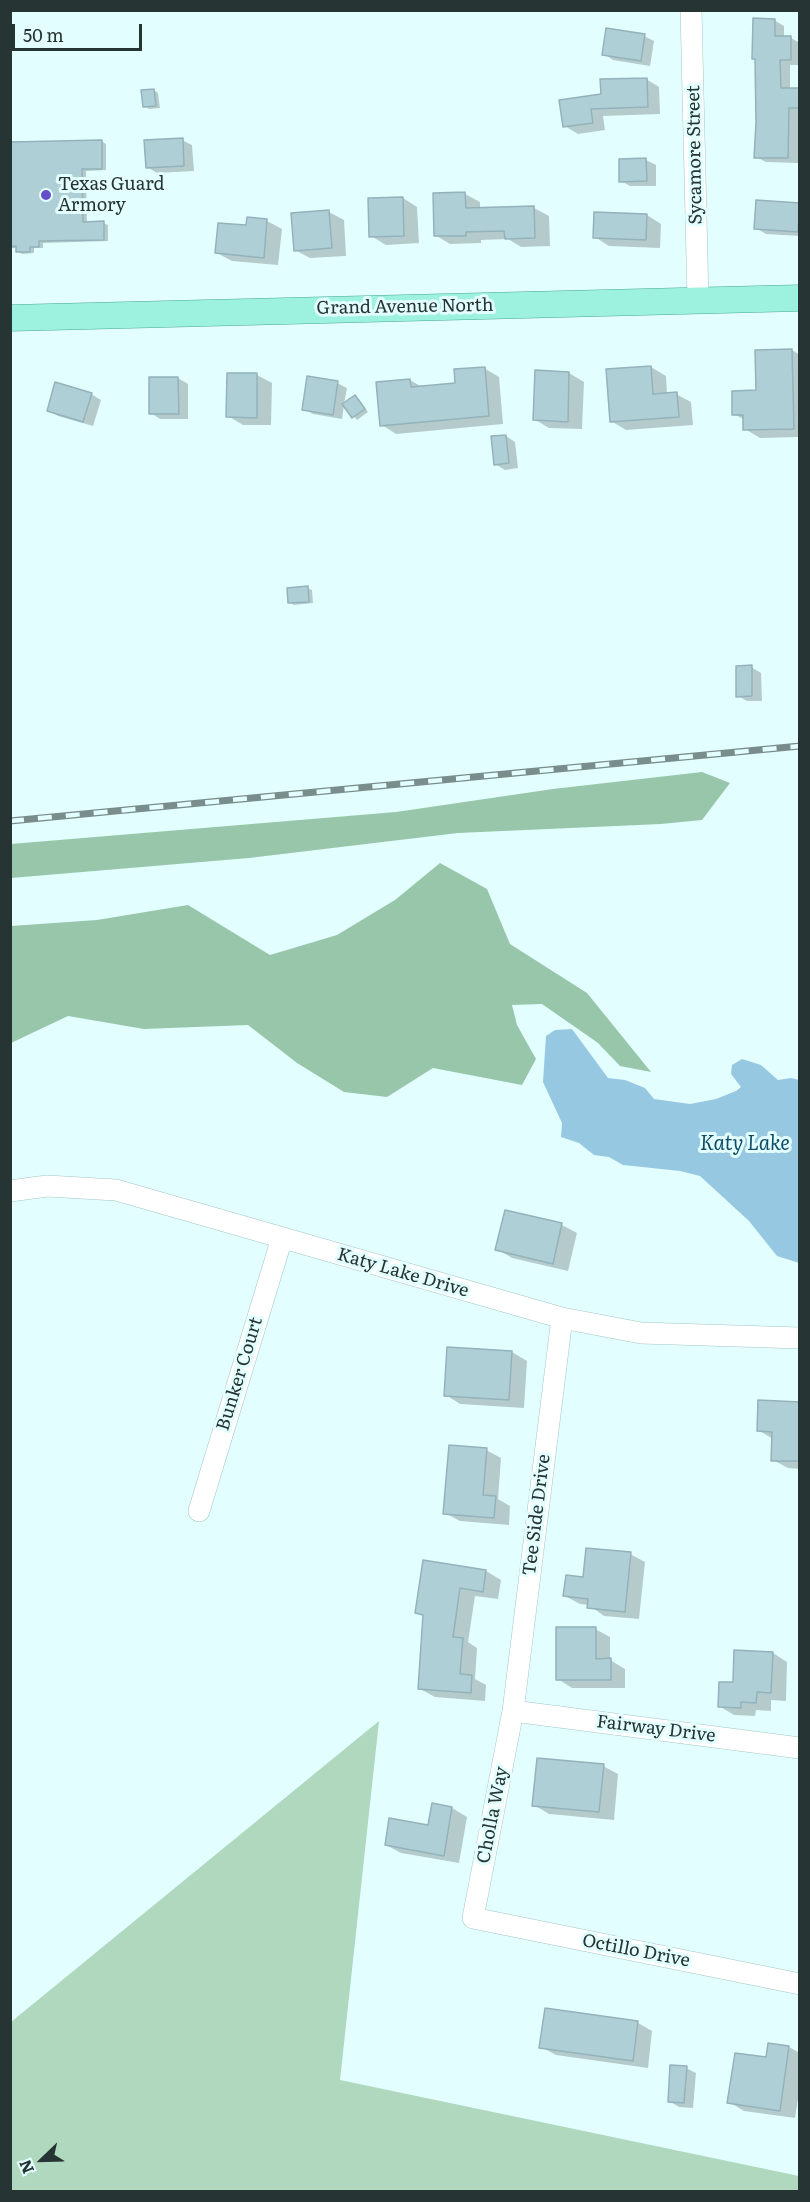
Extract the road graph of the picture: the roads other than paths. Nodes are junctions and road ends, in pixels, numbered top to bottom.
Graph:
1 (692, 10) edge
2 (800, 298) edge
3 (698, 300) junction
4 (10, 318) edge
5 (10, 1191) edge
6 (282, 1238) junction
7 (562, 1318) junction
8 (800, 1338) edge
9 (199, 1511) dead end
10 (513, 1711) junction
11 (800, 1748) edge
12 (473, 1918) joint
13 (800, 1984) edge

1 - 3 street, Sycamore Street
2 - 3 main road, Grand Avenue North
3 - 4 main road, Grand Avenue North
5 - 6 street, Katy Lake Drive
6 - 7 street, Katy Lake Drive
6 - 9 street, Bunker Court
7 - 8 street, Katy Lake Drive
7 - 10 street, Tee Side Drive
10 - 11 street, Fairway Drive
10 - 12 street, Cholla Way
12 - 13 street, Octillo Drive

